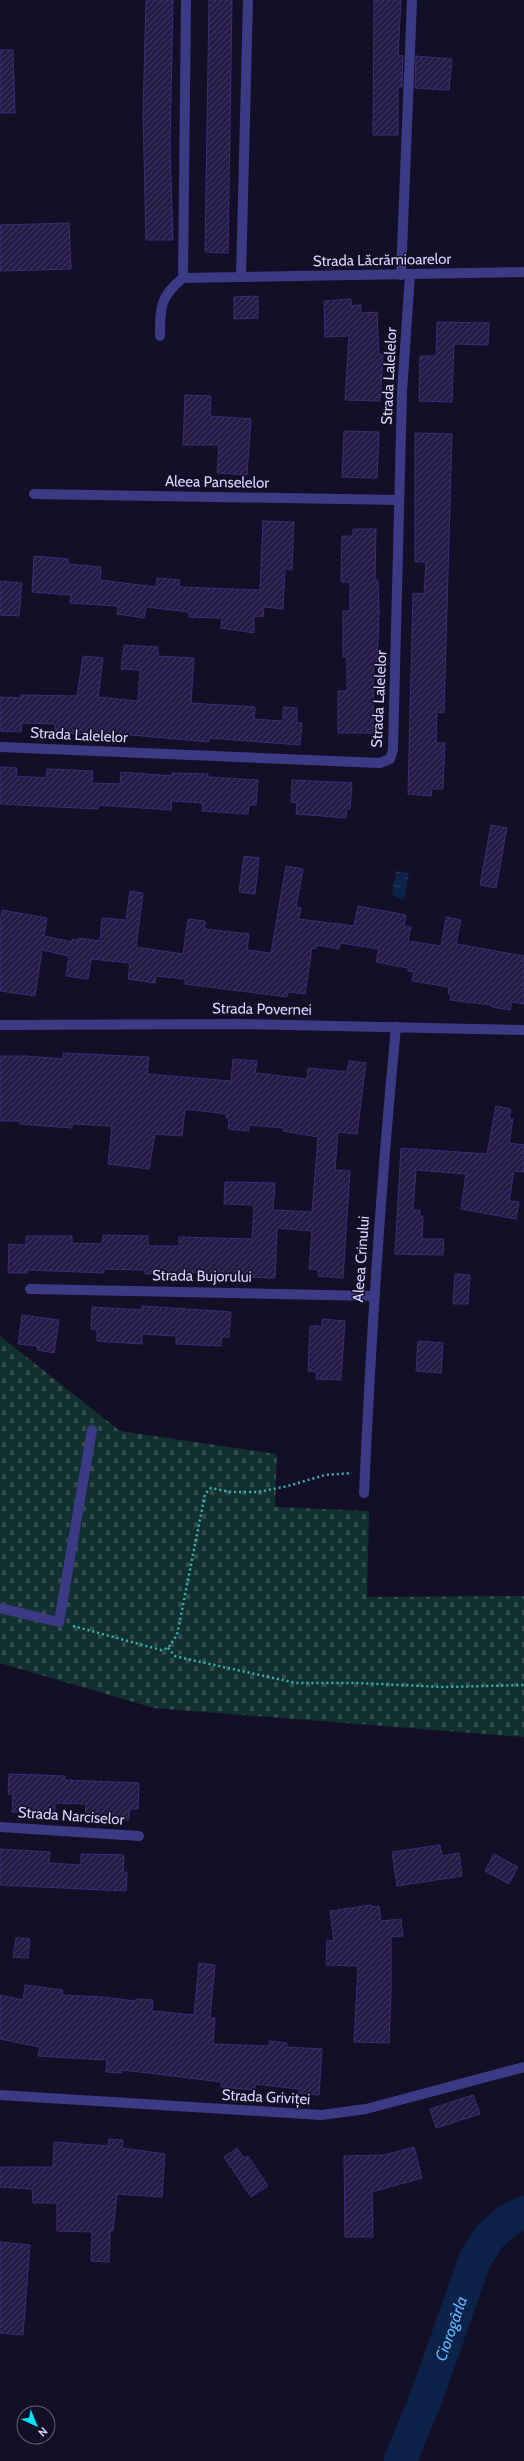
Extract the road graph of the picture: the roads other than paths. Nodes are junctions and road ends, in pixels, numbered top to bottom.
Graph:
1 (186, 0) edge
2 (248, 0) edge
3 (412, 0) edge
4 (524, 272) edge
5 (406, 275) junction
6 (241, 277) junction
7 (183, 278) junction
8 (160, 336) dead end
9 (34, 494) dead end
10 (399, 500) junction
11 (0, 747) edge
12 (0, 1025) edge
13 (396, 1027) junction
14 (524, 1030) edge
15 (30, 1289) dead end
16 (373, 1296) junction
17 (92, 1430) dead end
18 (364, 1493) dead end
19 (0, 1608) edge
20 (0, 1826) edge
21 (139, 1836) dead end
22 (524, 2067) edge
23 (0, 2095) edge

1 - 7 street
2 - 6 street
3 - 5 street, Strada Lalelelor
4 - 5 street, Strada Lăcrămioarelor
5 - 6 street, Strada Lăcrămioarelor
5 - 10 street, Strada Lalelelor
6 - 7 street, Strada Lăcrămioarelor
7 - 8 street
9 - 10 street, Aleea Panselelor
10 - 11 street, Strada Lalelelor
12 - 13 street, Strada Povernei
13 - 14 street, Strada Povernei
13 - 16 street, Aleea Crinului
15 - 16 street, Strada Bujorului
16 - 18 street, Aleea Crinului
17 - 19 street
20 - 21 street, Strada Narciselor
22 - 23 street, Strada Griviței

